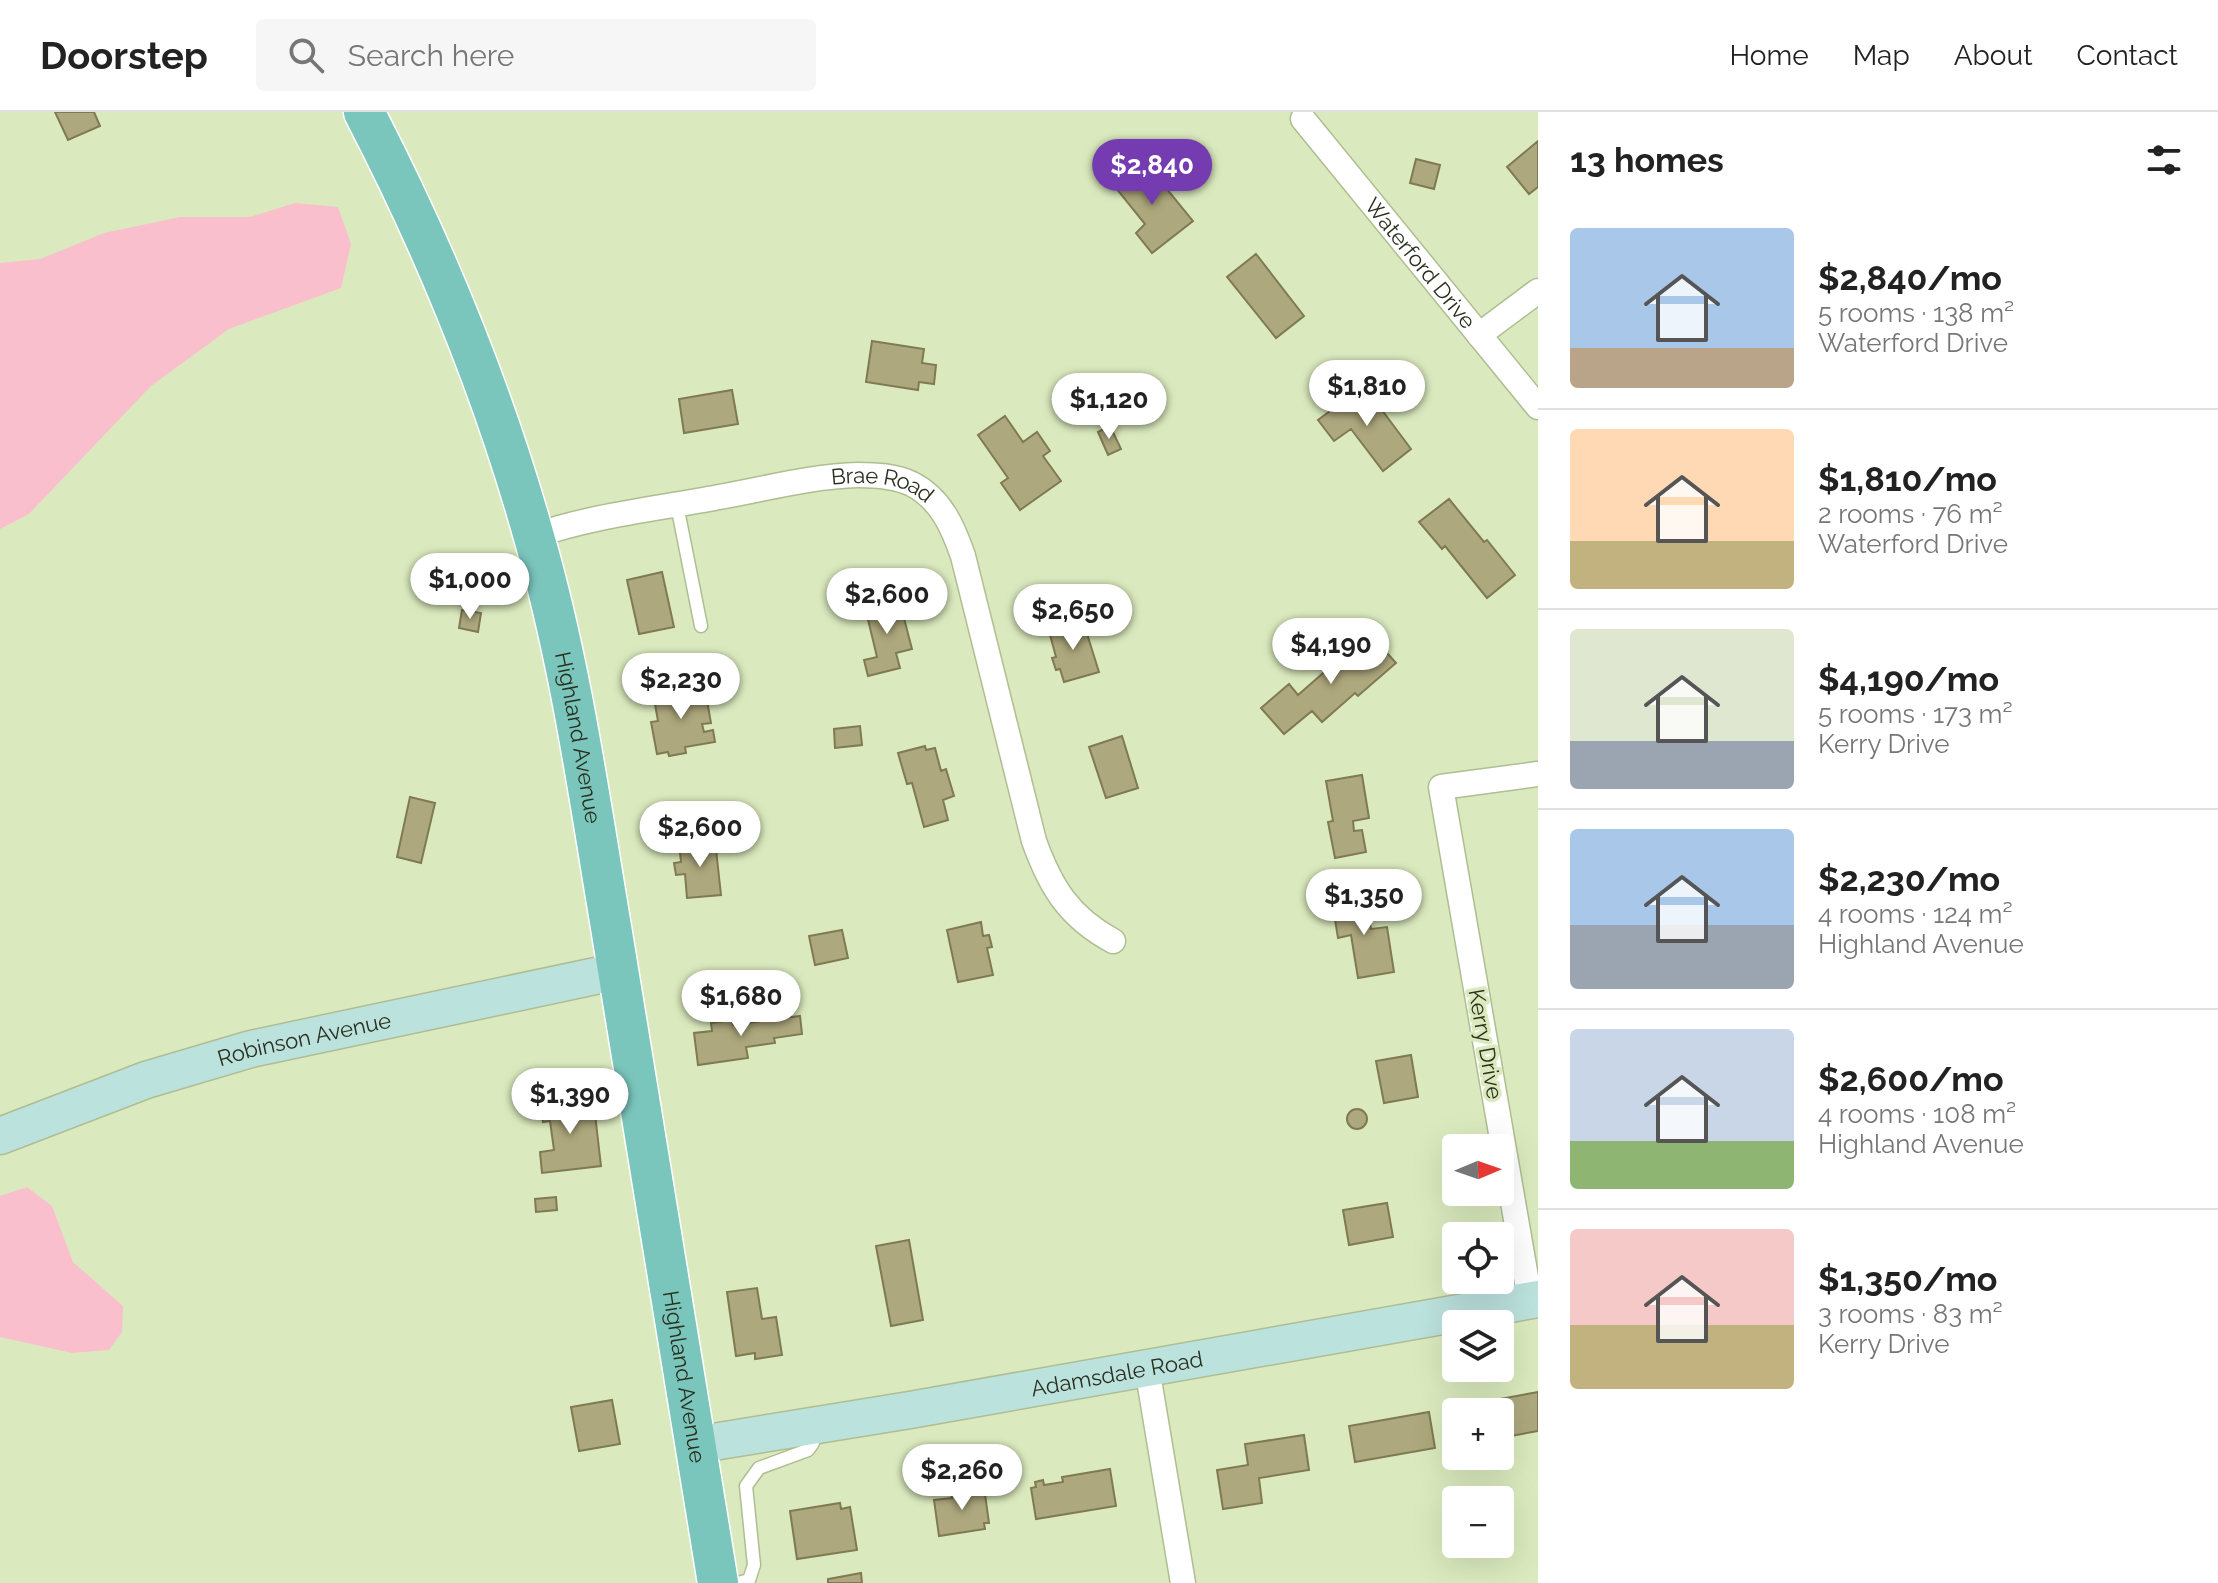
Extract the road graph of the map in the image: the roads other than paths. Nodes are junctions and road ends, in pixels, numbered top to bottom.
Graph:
1 (364, 112) edge
2 (1303, 119) dead end
3 (1538, 291) edge
4 (1479, 335) junction
5 (1538, 407) edge
6 (677, 505) junction
7 (534, 536) junction
8 (701, 626) dead end
9 (1538, 774) edge
10 (1113, 941) dead end
11 (619, 971) junction
12 (0, 1136) edge
13 (1534, 1299) edge
14 (1147, 1368) junction
15 (811, 1426) junction
16 (695, 1445) junction
17 (718, 1583) edge
18 (738, 1583) edge
19 (1183, 1583) edge

1 - 7 main road, Highland Avenue
2 - 4 street, Waterford Drive
3 - 4 street
4 - 5 street, Waterford Drive
6 - 7 street, Brae Road
6 - 8 lane
6 - 10 street, Brae Road
7 - 11 main road, Highland Avenue
9 - 13 street, Kerry Drive
11 - 12 street, Robinson Avenue
11 - 16 main road, Highland Avenue
13 - 14 street, Adamsdale Road
14 - 15 street, Adamsdale Road
14 - 19 street
15 - 16 street, Adamsdale Road
15 - 18 lane
16 - 17 main road, Highland Avenue

